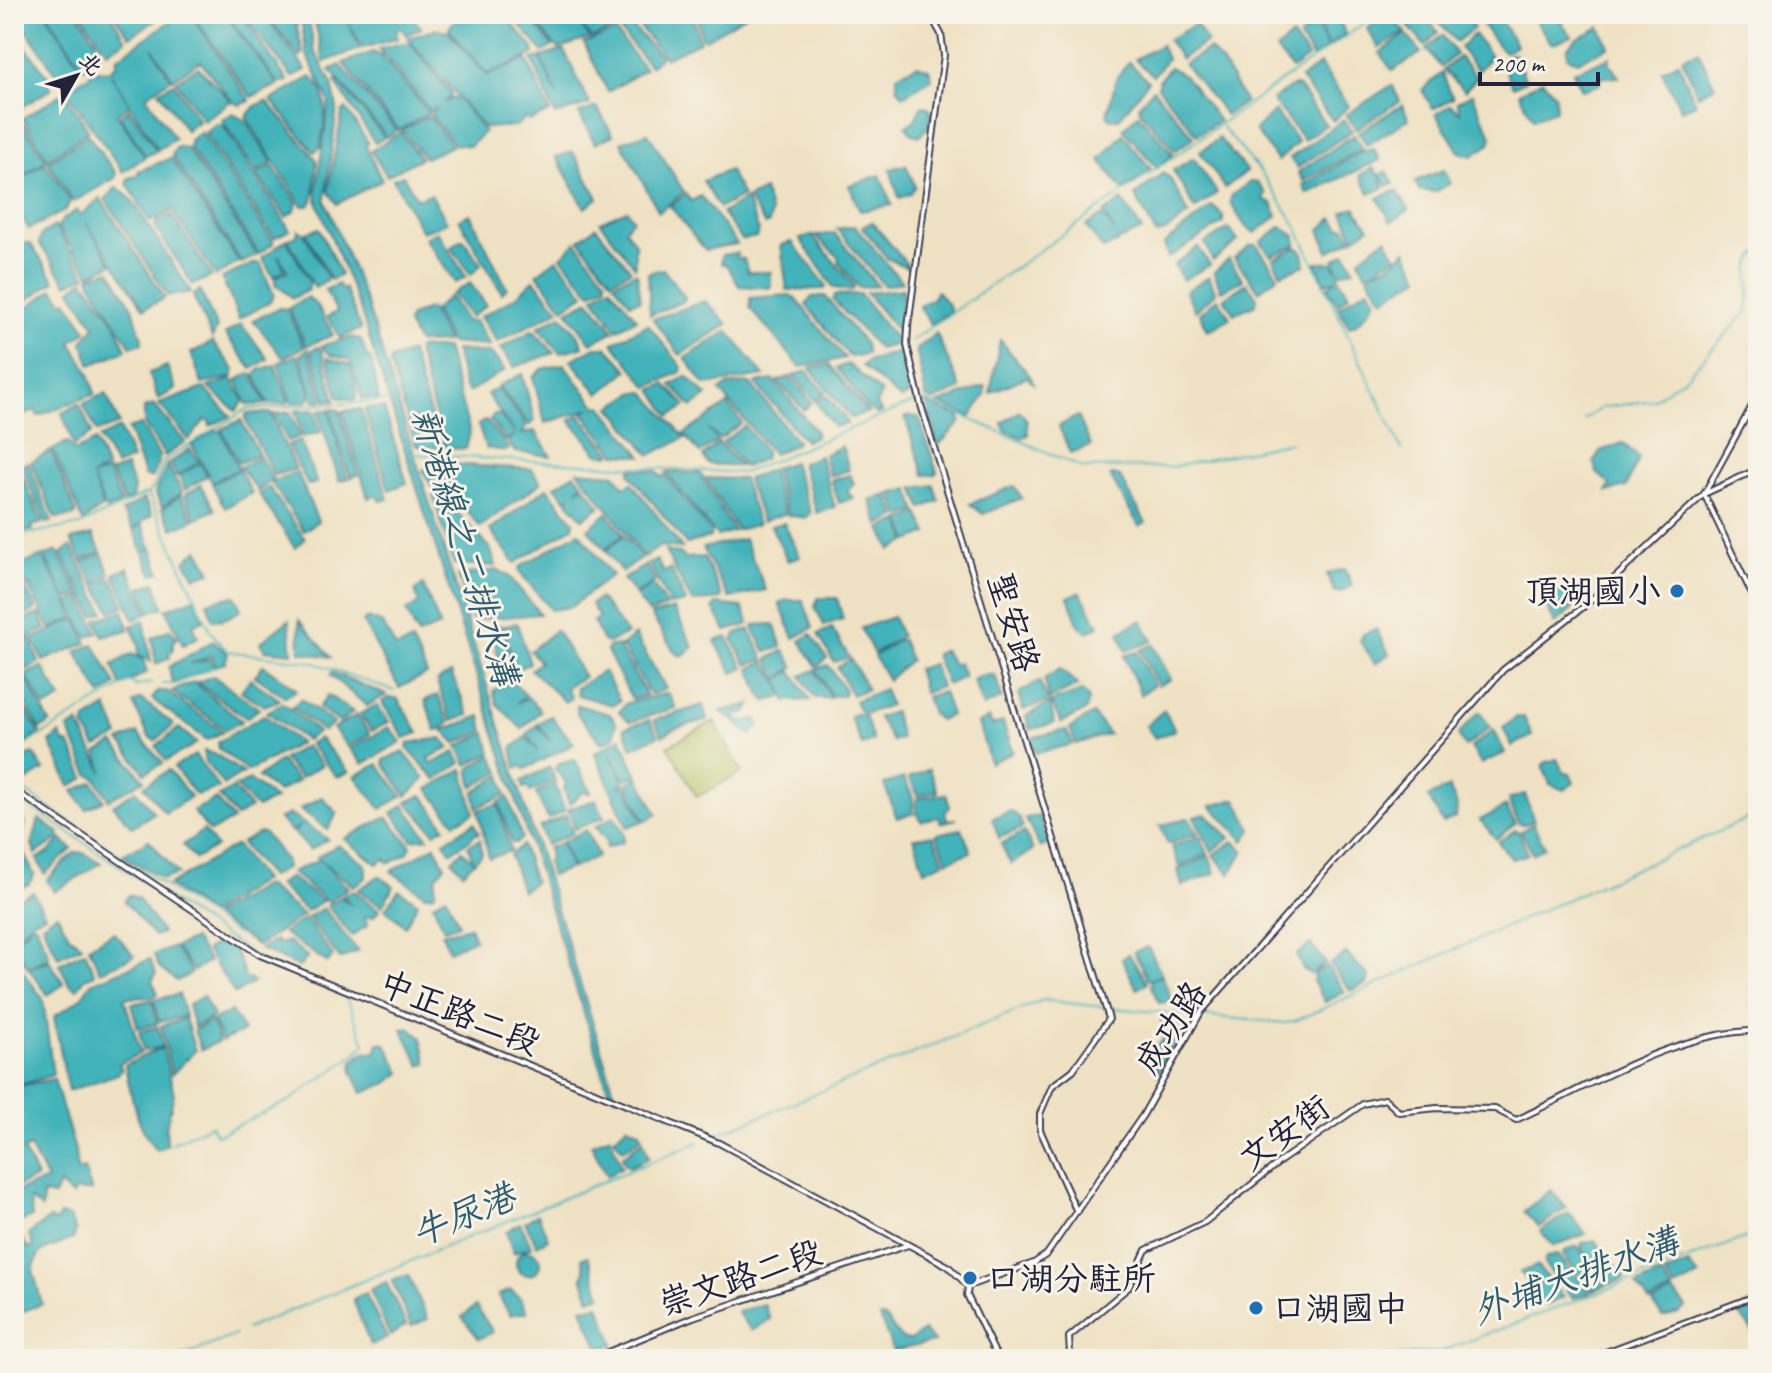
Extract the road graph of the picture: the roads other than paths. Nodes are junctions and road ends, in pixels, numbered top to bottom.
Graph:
1 (930, 14) edge
2 (1758, 395) edge
3 (1758, 469) edge
4 (1704, 494) junction
5 (1758, 607) edge
6 (14, 790) edge
7 (1758, 1031) edge
8 (1077, 1212) junction
9 (908, 1245) junction
10 (968, 1286) junction
11 (1758, 1295) edge
12 (591, 1359) edge
13 (998, 1359) edge
14 (1065, 1359) edge
15 (1587, 1359) edge

1 - 8 street, 聖安路
2 - 4 street
3 - 4 street
4 - 5 street
4 - 8 street, 成功路
6 - 9 street, 中正路二段
7 - 14 street, 文安街
8 - 10 street, 成功路
9 - 10 street, 中正路二段
9 - 12 street, 崇文路二段
10 - 13 street
11 - 15 street

